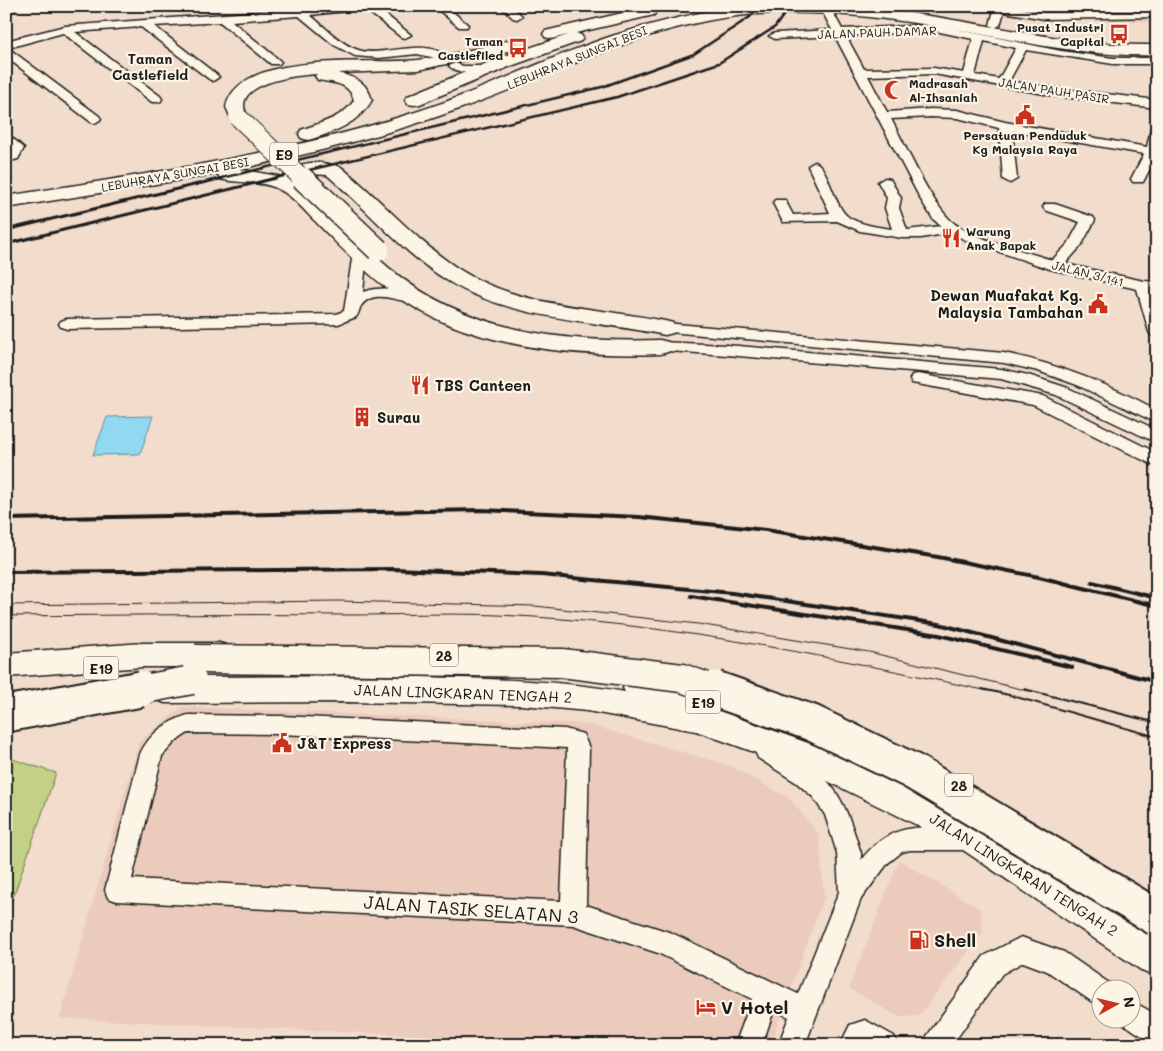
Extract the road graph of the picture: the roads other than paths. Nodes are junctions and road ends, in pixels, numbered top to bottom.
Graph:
1 (10, 6) edge
2 (363, 6) edge
3 (368, 6) edge
4 (439, 6) edge
5 (505, 6) edge
6 (680, 6) edge
7 (717, 6) edge
8 (885, 6) edge
9 (6, 7) edge
10 (1000, 7) edge
11 (826, 9) junction
12 (301, 13) junction
13 (1157, 14) edge
14 (517, 16) dead end
15 (222, 18) junction
16 (143, 23) junction
17 (463, 25) dead end
18 (996, 25) junction
19 (65, 29) junction
20 (839, 32) junction
21 (405, 35) dead end
22 (775, 36) dead end
23 (979, 38) junction
24 (1157, 39) edge
25 (6, 45) edge
26 (1022, 47) junction
27 (1157, 50) edge
28 (6, 51) edge
29 (440, 56) dead end
30 (522, 56) junction
31 (1157, 61) edge
32 (275, 62) dead end
33 (544, 69) junction
34 (862, 73) junction
35 (460, 74) junction
36 (969, 76) junction
37 (213, 77) dead end
38 (1002, 83) junction
39 (494, 90) junction
40 (156, 99) dead end
41 (1157, 104) edge
42 (246, 116) junction
43 (885, 116) junction
44 (416, 118) junction
45 (95, 120) dead end
46 (1005, 126) junction
47 (1157, 128) edge
48 (298, 138) junction
49 (6, 139) edge
50 (1152, 152) junction
51 (10, 157) edge
52 (346, 163) junction
53 (815, 166) dead end
54 (1010, 178) dead end
55 (150, 180) junction
56 (1138, 180) dead end
57 (885, 182) dead end
58 (291, 187) junction
59 (6, 189) edge
60 (6, 202) edge
61 (780, 203) dead end
62 (1050, 207) dead end
63 (839, 217) junction
64 (951, 228) junction
65 (901, 233) junction
66 (377, 250) junction
67 (1055, 266) junction
68 (1150, 286) edge
69 (418, 300) junction
70 (354, 304) junction
71 (67, 324) dead end
72 (1157, 332) edge
73 (663, 338) junction
74 (727, 350) junction
75 (1157, 416) edge
76 (1157, 437) edge
77 (1157, 461) edge
78 (6, 646) edge
79 (142, 656) junction
80 (6, 665) edge
81 (6, 677) edge
82 (6, 700) edge
83 (6, 714) edge
84 (732, 729) junction
85 (975, 840) junction
86 (851, 892) junction
87 (573, 913) junction
88 (1157, 917) edge
89 (1157, 936) edge
90 (1157, 959) edge
91 (1090, 985) edge
92 (767, 993) junction
93 (804, 1011) junction
94 (1140, 1020) edge
95 (1157, 1031) edge
96 (856, 1039) edge
97 (748, 1045) edge
98 (791, 1045) edge
99 (885, 1045) edge
100 (936, 1045) edge

1 - 9 highway
2 - 12 street
3 - 21 street
4 - 17 street
5 - 14 street
6 - 42 highway
7 - 30 highway, LEBUHRAYA SUNGAI BESI / E9
8 - 18 highway
10 - 13 street
10 - 18 street
11 - 20 street, JALAN 3/141
11 - 27 highway, LEBUHRAYA SUNGAI BESI / E9
11 - 33 highway, LEBUHRAYA SUNGAI BESI / E9
12 - 15 street
12 - 29 street
15 - 16 street
15 - 32 street
16 - 19 street
16 - 37 street
18 - 24 highway
19 - 25 street
19 - 40 street
20 - 22 street, JALAN PAUH DAMAR
20 - 23 street, JALAN PAUH DAMAR
20 - 34 street, JALAN 3/141
23 - 26 street, JALAN PAUH DAMAR
23 - 36 street
26 - 31 street, JALAN PAUH DAMAR
26 - 38 street
28 - 45 street
30 - 33 highway
30 - 35 highway, LEBUHRAYA SUNGAI BESI / E9
33 - 39 highway, LEBUHRAYA SUNGAI BESI / E9
34 - 36 street, JALAN PAUH PASIR
34 - 43 street, JALAN 3/141
35 - 39 highway
35 - 48 highway, LEBUHRAYA SUNGAI BESI / E9
36 - 38 street, JALAN PAUH PASIR
38 - 41 street, JALAN PAUH PASIR
39 - 44 highway, LEBUHRAYA SUNGAI BESI / E9
42 - 48 highway
42 - 66 highway, bridge
43 - 46 street
43 - 64 street, JALAN 3/141
44 - 52 highway
44 - 55 highway, LEBUHRAYA SUNGAI BESI / E9
46 - 50 street
46 - 54 street
47 - 50 street
48 - 59 highway, LEBUHRAYA SUNGAI BESI / E9
49 - 51 street
50 - 56 street
52 - 58 highway
52 - 73 highway
53 - 63 street
55 - 58 highway
55 - 60 highway, LEBUHRAYA SUNGAI BESI / E9
57 - 65 street
58 - 66 highway
61 - 63 street
62 - 67 street
63 - 65 street
64 - 65 street
64 - 67 street, JALAN 3/141
66 - 69 highway
66 - 70 street
66 - 73 highway
67 - 68 street, JALAN 3/141
68 - 72 street
69 - 70 street
69 - 73 highway
70 - 71 street
73 - 74 street
73 - 75 street
74 - 76 street
74 - 77 street
78 - 79 highway
79 - 80 highway, 28
79 - 88 highway, 28
81 - 88 highway, E19, bridge
82 - 84 highway, JALAN LINGKARAN TENGAH 2
83 - 89 highway, E19, bridge
84 - 85 highway, JALAN LINGKARAN TENGAH 2
84 - 86 street
85 - 86 street
85 - 90 highway, JALAN LINGKARAN TENGAH 2
86 - 93 street
87 - 87 street, JALAN TASIK SELATAN 3
87 - 92 street, JALAN TASIK SELATAN 3
91 - 100 street
92 - 93 street, JALAN TASIK SELATAN 3
92 - 97 street
93 - 98 street
94 - 95 street
96 - 99 street

